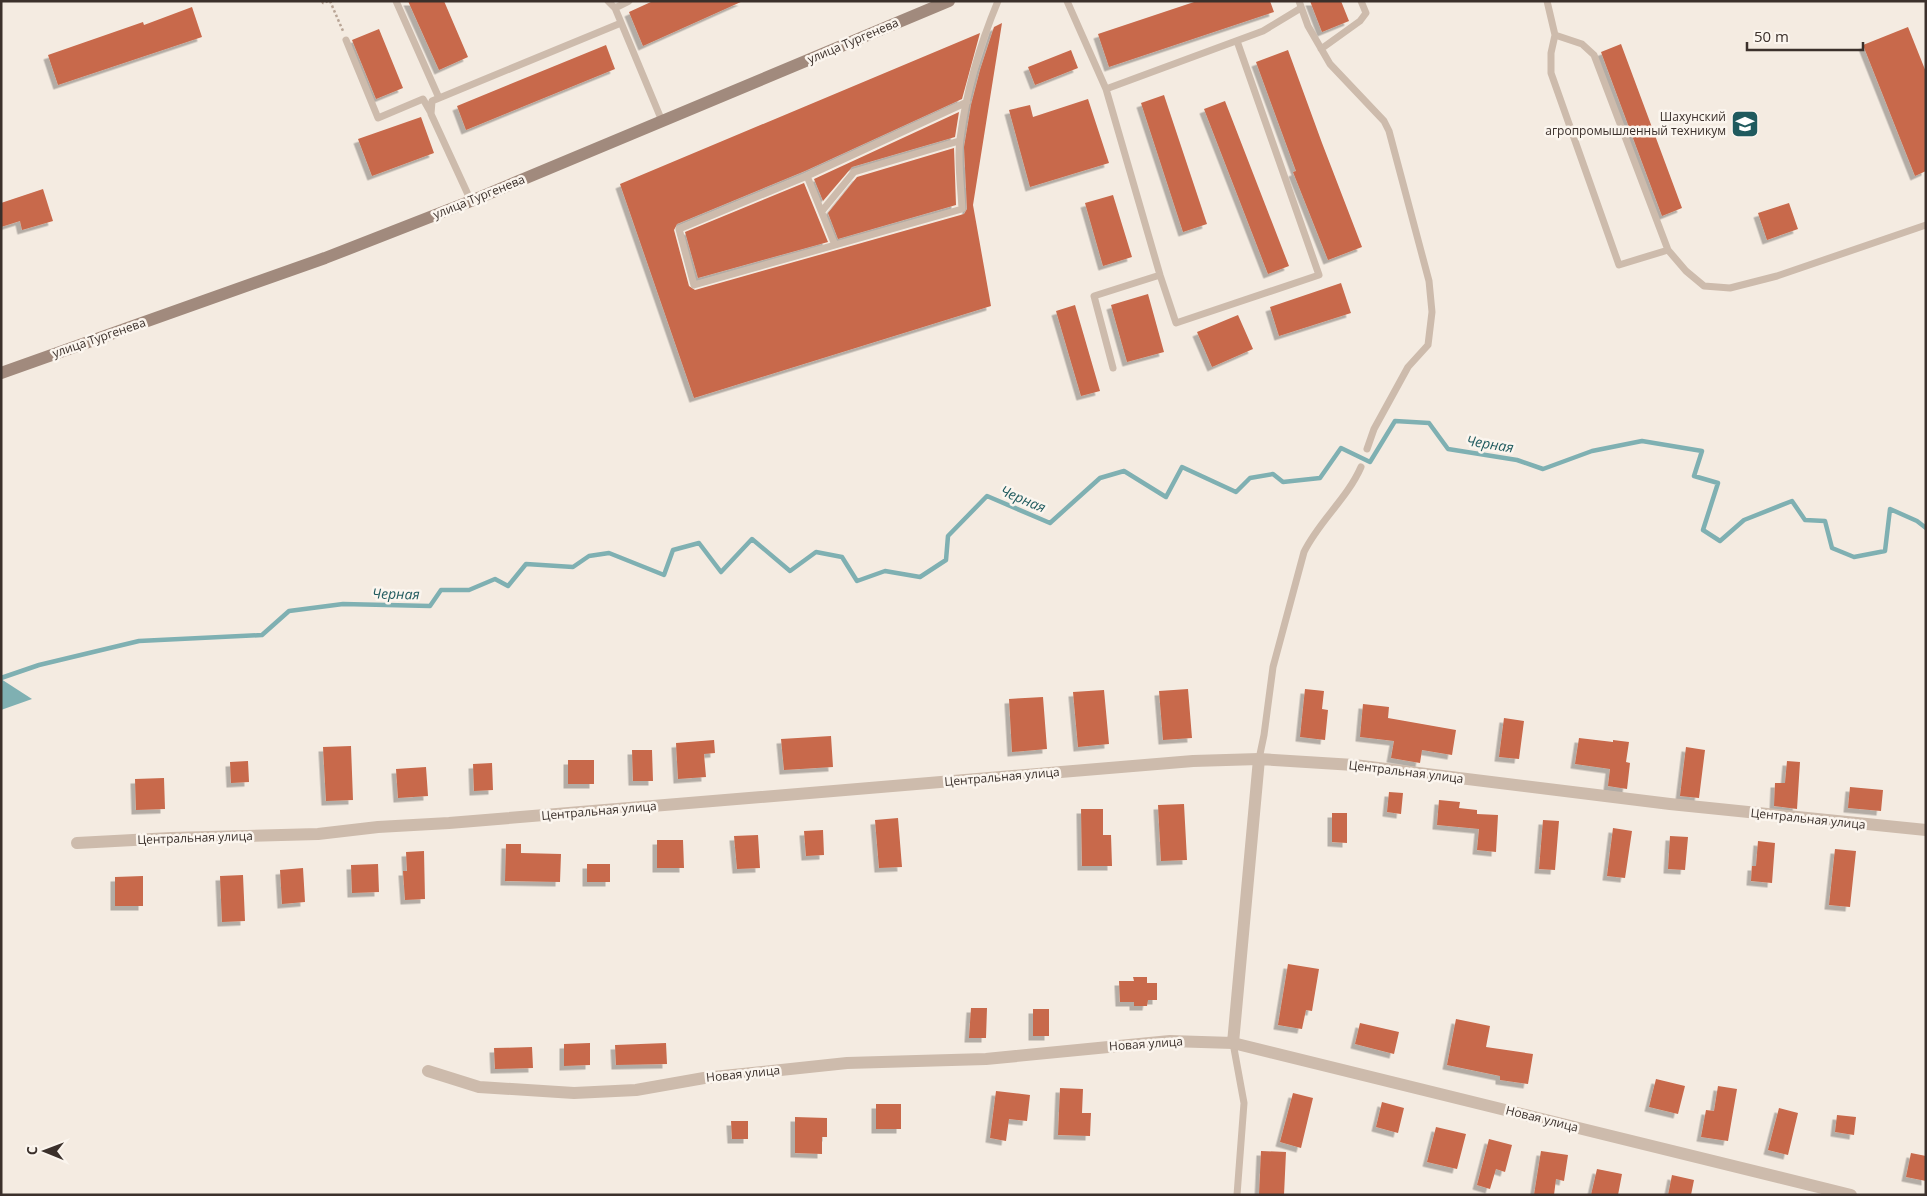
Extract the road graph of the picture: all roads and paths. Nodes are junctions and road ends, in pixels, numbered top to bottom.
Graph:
1 (322, 1) edge
2 (329, 1) edge
3 (396, 1) edge
4 (608, 1) edge
5 (630, 1) edge
6 (949, 1) edge
7 (998, 1) edge
8 (1067, 1) edge
9 (1361, 1) edge
10 (1547, 1) edge
11 (1300, 5) edge
12 (615, 8) junction
13 (621, 22) junction
14 (1555, 35) junction
15 (346, 40) joint
16 (1237, 41) junction
17 (1321, 49) junction
18 (1106, 89) junction
19 (439, 98) junction
20 (967, 102) junction
21 (431, 114) junction
22 (662, 121) junction
23 (959, 141) junction
24 (807, 176) junction
25 (471, 200) junction
26 (822, 210) junction
27 (1926, 224) edge
28 (835, 245) junction
29 (1668, 250) junction
30 (1160, 275) junction
31 (1113, 368) dead end
32 (1, 373) edge
33 (1367, 449) dead end
34 (1361, 467) dead end
35 (1259, 759) junction
36 (1926, 830) edge
37 (77, 843) dead end
38 (1233, 1043) junction
39 (428, 1070) dead end
40 (1237, 1195) edge
41 (1851, 1195) edge

1 - 2 path
2 - 15 path
3 - 19 lane
4 - 12 lane
5 - 12 lane
6 - 22 street, улица Тургенева
7 - 20 lane
8 - 18 lane
9 - 17 lane
10 - 14 lane
11 - 16 lane
11 - 17 lane
12 - 13 lane
13 - 19 lane
13 - 22 lane
14 - 29 lane
14 - 29 lane
15 - 21 lane
16 - 18 lane
16 - 30 lane
17 - 33 lane
18 - 30 lane
19 - 21 lane
20 - 23 lane
20 - 24 lane
21 - 25 lane
22 - 25 street, улица Тургенева
23 - 26 lane
23 - 28 lane
24 - 26 lane
24 - 28 lane
25 - 32 street, улица Тургенева
26 - 28 lane
27 - 29 lane
30 - 31 lane
34 - 35 lane
35 - 36 street, Центральная улица
35 - 37 street, Центральная улица
35 - 38 street
38 - 39 street, Новая улица
38 - 40 lane
38 - 41 street, Новая улица

